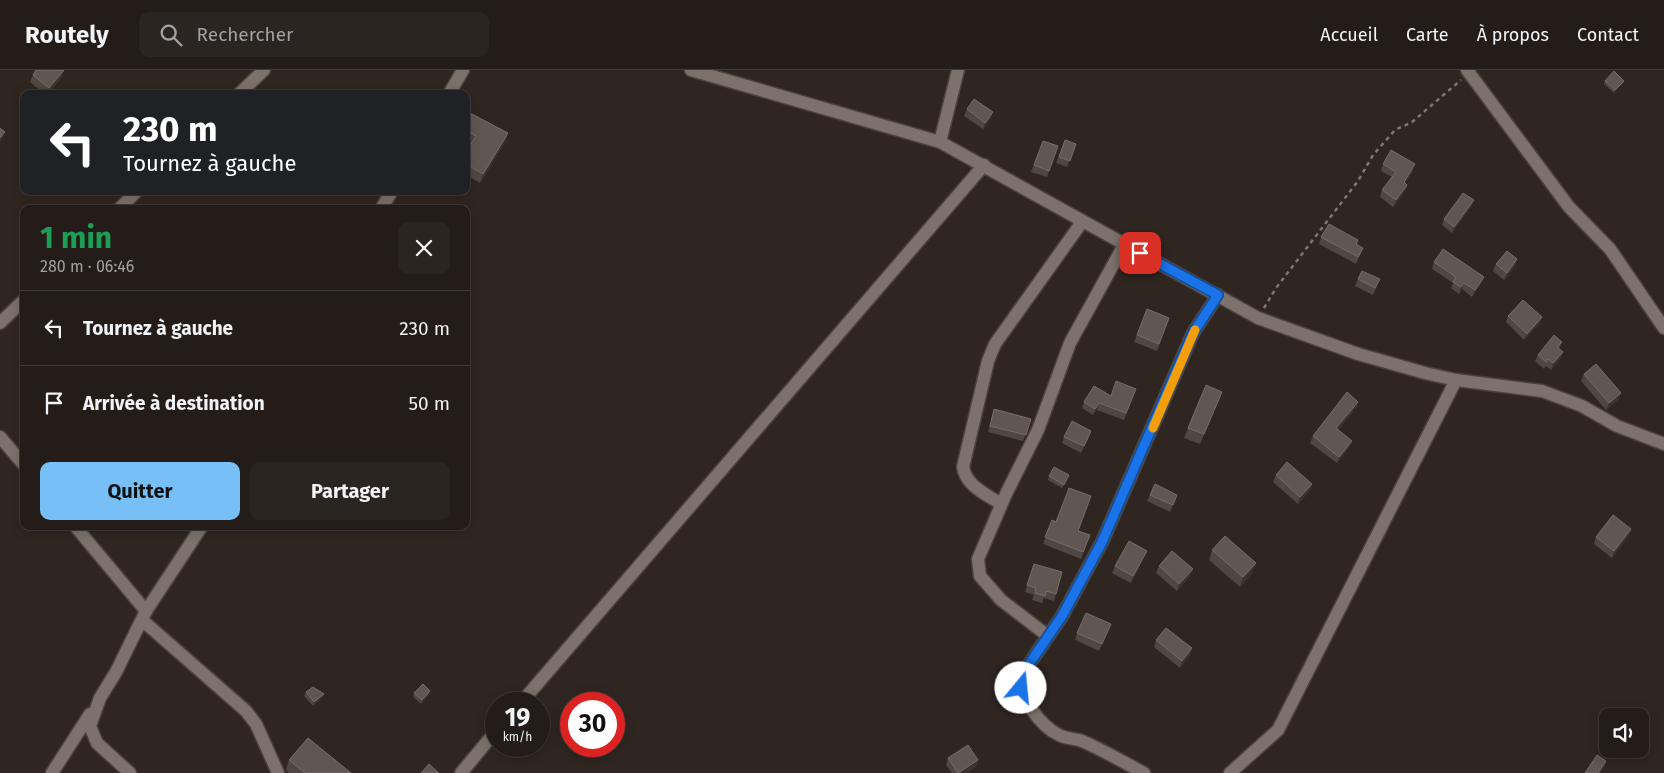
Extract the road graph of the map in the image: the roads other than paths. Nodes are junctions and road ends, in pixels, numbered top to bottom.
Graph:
1 (264, 70) edge
2 (463, 70) edge
3 (691, 70) edge
4 (958, 70) edge
5 (1468, 72) edge
6 (733, 76) edge
7 (244, 90) edge
8 (451, 90) edge
9 (940, 142) junction
10 (984, 165) junction
11 (133, 195) edge
12 (123, 205) edge
13 (1082, 222) junction
14 (1124, 245) junction
15 (1218, 295) junction
16 (20, 304) edge
17 (0, 322) edge
18 (1664, 328) edge
19 (1456, 380) junction
20 (0, 437) edge
21 (1664, 444) edge
22 (20, 460) edge
23 (1002, 504) junction
24 (78, 530) edge
25 (199, 530) edge
26 (144, 616) junction
27 (1048, 636) junction
28 (530, 692) edge
29 (100, 698) junction
30 (485, 745) edge
31 (52, 773) edge
32 (130, 773) edge
33 (278, 773) edge
34 (460, 773) edge
35 (1144, 773) edge
36 (1230, 773) edge

1 - 7 street
2 - 8 street
3 - 6 street
4 - 9 street
5 - 18 street
6 - 9 street
9 - 10 street
10 - 13 street
10 - 28 street
11 - 12 street
13 - 14 street
13 - 23 street
14 - 15 street
14 - 23 street
15 - 19 street
15 - 27 street
16 - 17 street
19 - 21 street
19 - 36 street
20 - 22 street
23 - 27 street
24 - 26 street
25 - 26 street
26 - 29 street
26 - 33 street
27 - 35 street
29 - 31 street
29 - 32 street
30 - 34 street

